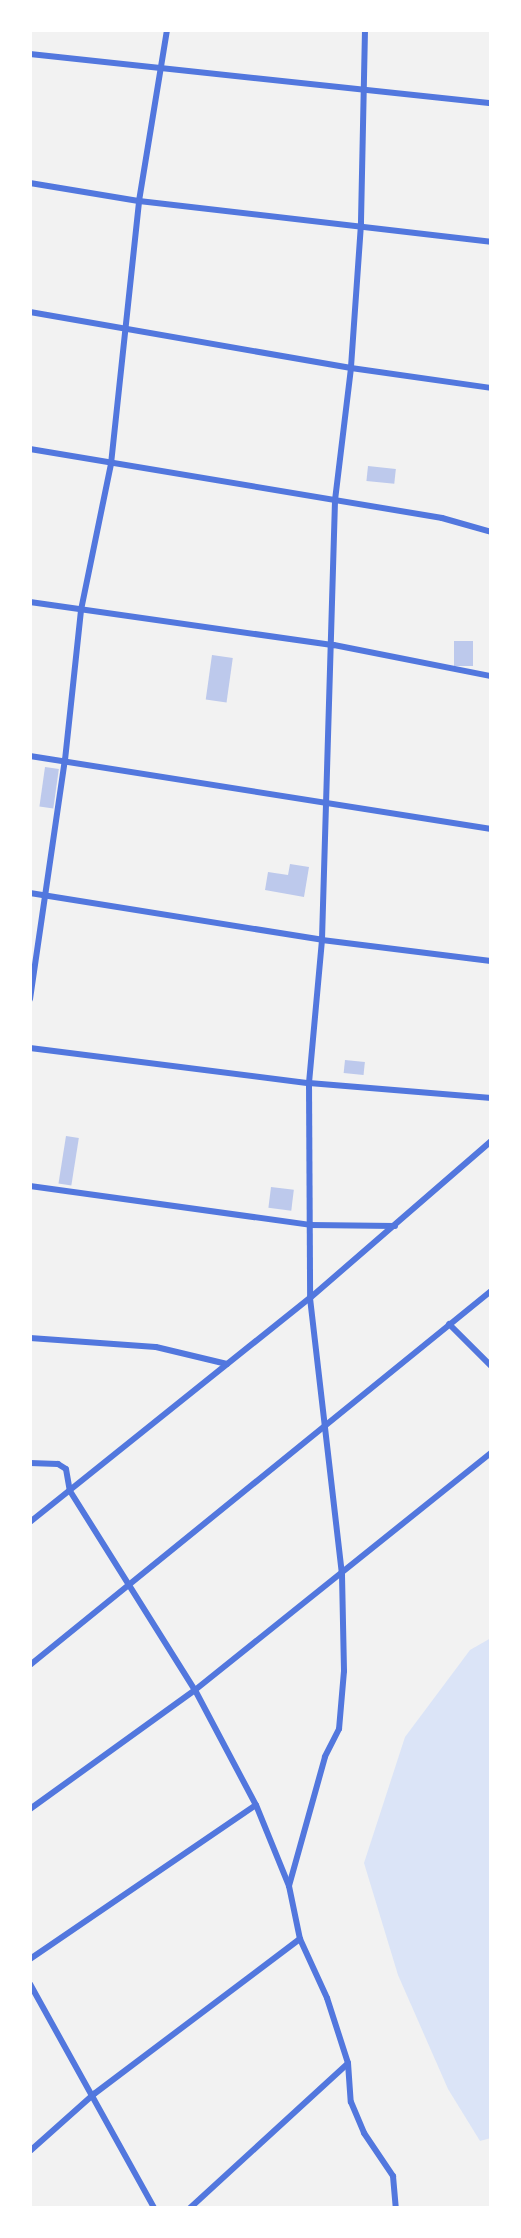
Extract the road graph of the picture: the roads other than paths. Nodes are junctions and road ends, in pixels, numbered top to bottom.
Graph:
1 (167, 30) edge
2 (365, 30) edge
3 (30, 54) edge
4 (160, 68) junction
5 (361, 92) junction
6 (491, 103) edge
7 (30, 183) edge
8 (139, 201) junction
9 (360, 224) junction
10 (491, 242) edge
11 (30, 312) edge
12 (124, 327) junction
13 (351, 368) junction
14 (491, 388) edge
15 (30, 448) edge
16 (111, 464) junction
17 (335, 501) junction
18 (491, 532) edge
19 (30, 602) edge
20 (81, 610) junction
21 (334, 645) junction
22 (491, 676) edge
23 (30, 756) edge
24 (65, 760) junction
25 (328, 801) junction
26 (491, 829) edge
27 (30, 892) edge
28 (44, 894) junction
29 (322, 940) junction
30 (491, 961) edge
31 (30, 999) edge
32 (30, 1048) edge
33 (309, 1083) junction
34 (491, 1098) edge
35 (491, 1142) edge
36 (30, 1186) edge
37 (310, 1225) junction
38 (396, 1226) junction
39 (491, 1291) edge
40 (310, 1298) junction
41 (449, 1324) junction
42 (30, 1338) edge
43 (227, 1364) junction
44 (491, 1366) edge
45 (326, 1426) junction
46 (491, 1453) edge
47 (30, 1463) edge
48 (70, 1491) junction
49 (30, 1522) edge
50 (342, 1575) junction
51 (131, 1585) junction
52 (30, 1665) edge
53 (195, 1690) junction
54 (256, 1805) junction
55 (30, 1809) edge
56 (289, 1886) junction
57 (300, 1939) junction
58 (30, 1959) edge
59 (30, 1984) edge
60 (348, 2063) junction
61 (94, 2094) junction
62 (30, 2151) edge
63 (154, 2208) edge
64 (190, 2208) edge
65 (396, 2208) edge

1 - 4 street
2 - 5 street
3 - 4 street
4 - 5 street
4 - 8 street
5 - 6 street
5 - 9 street
7 - 8 street
8 - 9 street
8 - 12 street
9 - 10 street
9 - 13 street
11 - 12 street
12 - 13 street
12 - 16 street
13 - 14 street
13 - 17 street
15 - 16 street
16 - 17 street
16 - 20 street
17 - 18 street
17 - 21 street
19 - 20 street
20 - 21 street
20 - 24 street
21 - 22 street
21 - 25 street
23 - 24 street
24 - 25 street
24 - 28 street
25 - 26 street
25 - 29 street
27 - 28 street
28 - 29 street
28 - 31 street
29 - 30 street
29 - 33 street
32 - 33 street
33 - 34 street
33 - 37 street
35 - 38 street
36 - 37 street
37 - 38 street
37 - 40 street
38 - 40 street
39 - 41 street
40 - 43 street
40 - 45 street
41 - 44 street
41 - 45 street
42 - 43 street
43 - 48 street
45 - 50 street
45 - 51 street
46 - 50 street
47 - 48 street
48 - 49 street
48 - 51 street
50 - 53 street
50 - 56 street
51 - 52 street
51 - 53 street
53 - 54 street
53 - 55 street
54 - 56 street
54 - 58 street
56 - 57 street
57 - 60 street
57 - 61 street
59 - 61 street
60 - 64 street
60 - 65 street
61 - 62 street
61 - 63 street

